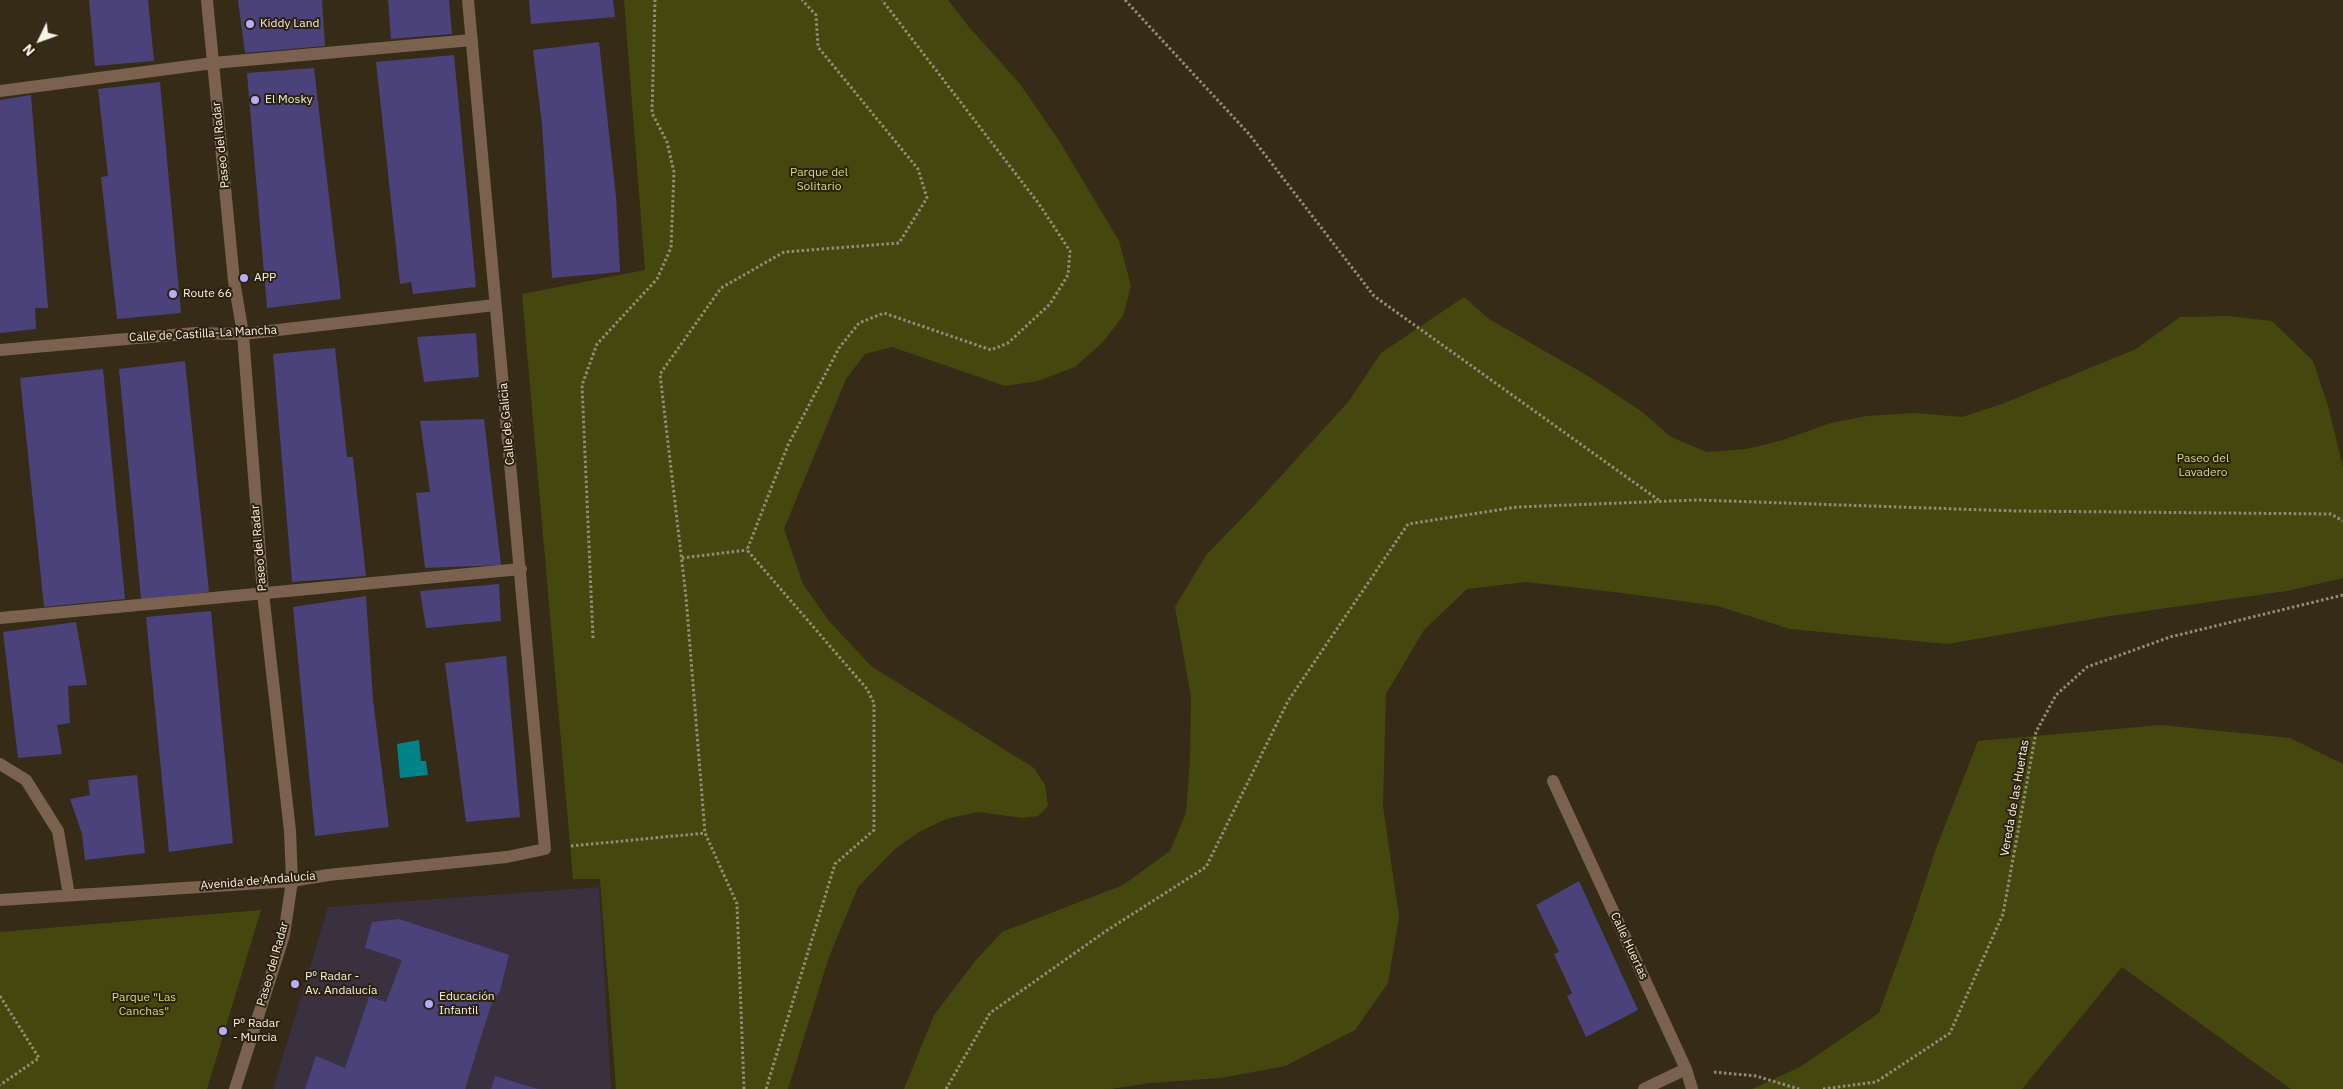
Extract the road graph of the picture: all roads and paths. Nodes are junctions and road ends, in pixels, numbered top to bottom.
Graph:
1 (207, 0) edge
2 (468, 0) edge
3 (655, 0) edge
4 (802, 0) edge
5 (882, 0) edge
6 (1126, 0) edge
7 (472, 40) junction
8 (213, 64) junction
9 (0, 91) edge
10 (496, 305) junction
11 (243, 334) junction
12 (0, 350) edge
13 (1660, 501) junction
14 (2343, 521) edge
15 (747, 550) junction
16 (682, 558) junction
17 (521, 569) junction
18 (263, 592) junction
19 (2343, 596) edge
20 (0, 618) edge
21 (593, 638) dead end
22 (0, 764) edge
23 (1553, 781) dead end
24 (705, 833) junction
25 (545, 849) junction
26 (292, 881) junction
27 (70, 895) junction
28 (0, 900) edge
29 (0, 996) edge
30 (1686, 1068) junction
31 (1, 1087) edge
32 (235, 1089) edge
33 (744, 1089) edge
34 (766, 1089) edge
35 (946, 1089) edge
36 (1644, 1089) edge
37 (1692, 1089) edge
38 (1798, 1089) edge
39 (1823, 1089) edge

1 - 8 street, Paseo del Radar
2 - 7 street, Calle de Galicia
3 - 21 path
4 - 16 path
5 - 15 path
6 - 13 path
7 - 8 street
7 - 10 street, Calle de Galicia
8 - 9 street
8 - 11 street, Paseo del Radar
10 - 11 street, Calle de Castilla-La Mancha
10 - 17 street, Calle de Galicia
11 - 12 street, Calle de Castilla-La Mancha
11 - 18 street, Paseo del Radar
13 - 14 path
13 - 35 path
15 - 16 path
15 - 34 path
16 - 24 path
17 - 18 street
17 - 25 street, Calle de Galicia
18 - 20 street
18 - 26 street, Paseo del Radar
19 - 39 path, Vereda de las Huertas
22 - 27 street
23 - 30 street, Calle Huertas
24 - 25 path
24 - 33 path
25 - 26 street, Avenida de Andalucía
26 - 27 street, Avenida de Andalucía
26 - 32 street, Paseo del Radar
27 - 28 street, Avenida de Andalucía
29 - 31 path
30 - 36 street
30 - 37 street, Calle Huertas
30 - 38 path

